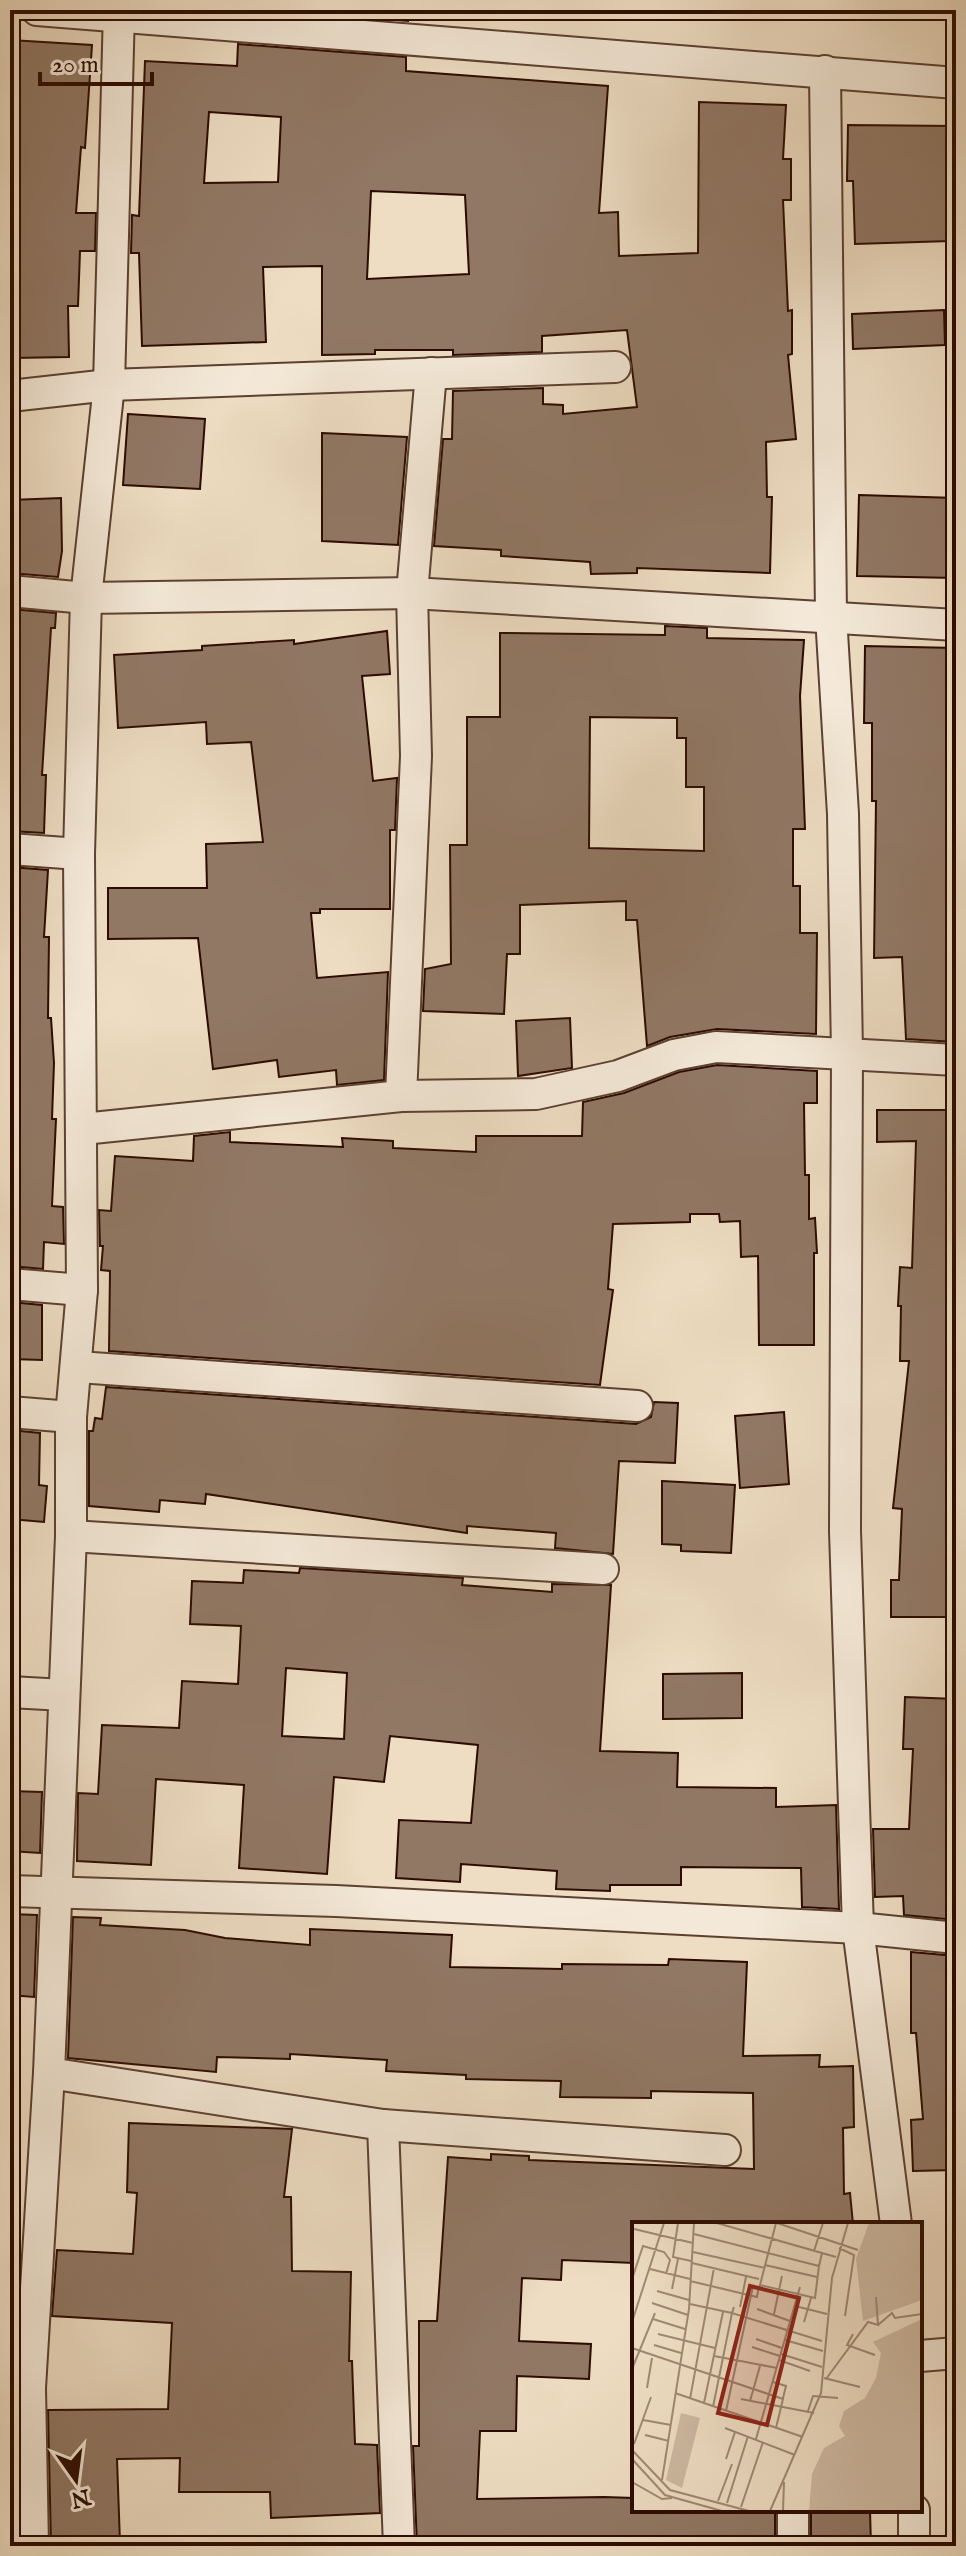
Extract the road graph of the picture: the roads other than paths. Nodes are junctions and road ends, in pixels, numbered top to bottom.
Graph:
1 (37, 10) edge
2 (119, 13) edge
3 (825, 71) junction
4 (956, 83) edge
5 (615, 367) dead end
6 (431, 373) junction
7 (109, 385) junction
8 (10, 396) edge
9 (10, 591) edge
10 (412, 593) junction
11 (86, 598) junction
12 (831, 616) junction
13 (956, 625) edge
14 (10, 849) edge
15 (79, 854) junction
16 (847, 1054) junction
17 (956, 1060) edge
18 (401, 1096) junction
19 (83, 1129) junction
20 (10, 1284) edge
21 (82, 1290) junction
22 (78, 1367) junction
23 (637, 1406) dead end
24 (10, 1412) edge
25 (71, 1417) junction
26 (71, 1536) junction
27 (603, 1569) dead end
28 (10, 1692) edge
29 (64, 1695) junction
30 (10, 1891) edge
31 (54, 1894) junction
32 (858, 1928) junction
33 (956, 1938) edge
34 (49, 2073) junction
35 (383, 2125) junction
36 (725, 2150) dead end
37 (896, 2222) edge
38 (956, 2353) edge
39 (922, 2356) edge
40 (20, 2387) edge
41 (793, 2512) edge
42 (914, 2512) edge
43 (33, 2546) edge
44 (399, 2546) edge
45 (793, 2546) edge
46 (914, 2546) edge

1 - 2 street
2 - 3 street
2 - 7 street
3 - 4 street
3 - 12 street
5 - 6 street
6 - 7 street
6 - 10 street
7 - 8 street
7 - 11 street
9 - 11 street
10 - 11 street
10 - 12 street
10 - 18 street
11 - 15 street
12 - 13 street
12 - 16 street
14 - 15 street
15 - 19 street
16 - 17 street
16 - 18 street
16 - 32 street
18 - 19 street
19 - 21 street
20 - 21 street
21 - 22 street
22 - 23 street
22 - 25 street
24 - 25 street
25 - 26 street
26 - 27 street
26 - 29 street
28 - 29 street
29 - 31 street
30 - 31 street
31 - 32 street
31 - 34 street
32 - 33 street
32 - 37 street
34 - 35 street
34 - 40 street
35 - 36 street
35 - 44 street
38 - 39 street
40 - 43 street
41 - 45 street
42 - 46 street

